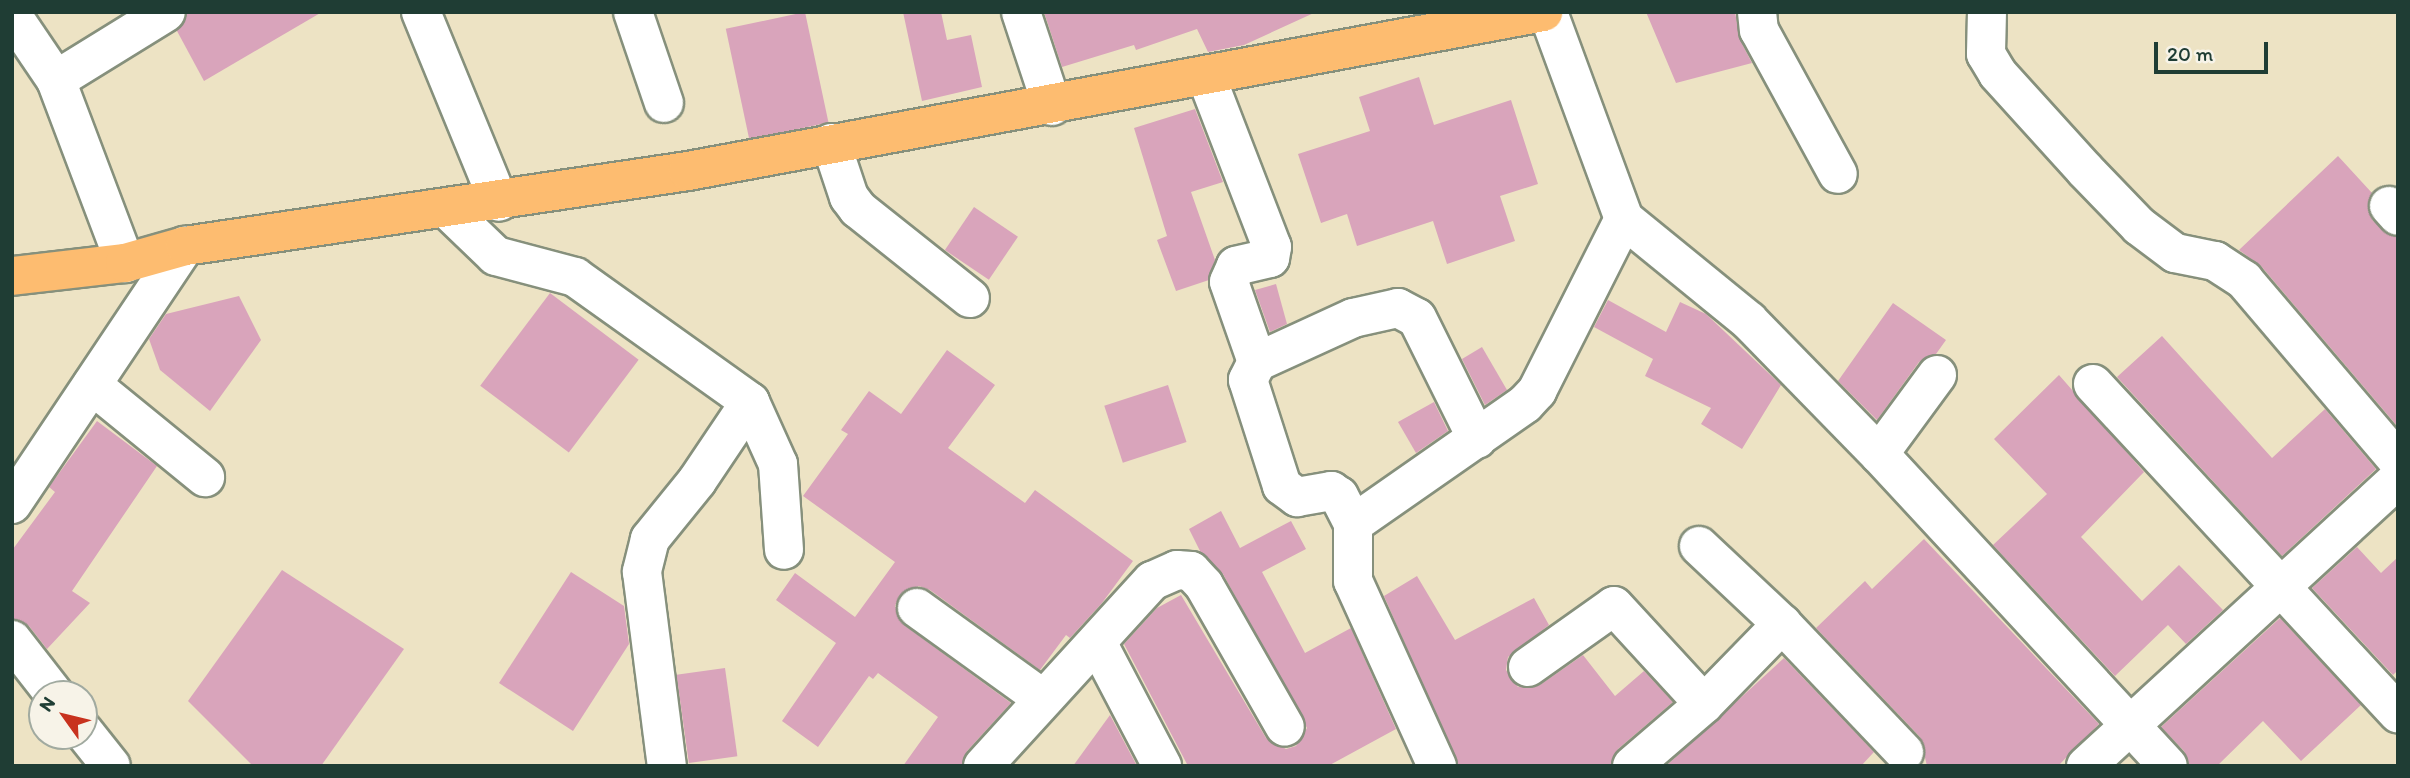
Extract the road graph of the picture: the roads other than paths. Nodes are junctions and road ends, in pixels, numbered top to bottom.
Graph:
1 (166, 12) edge
2 (421, 12) edge
3 (633, 12) edge
4 (1021, 12) edge
5 (1543, 12) edge
6 (1548, 12) edge
7 (1757, 12) edge
8 (1987, 12) edge
9 (12, 15) edge
10 (1206, 76) junction
11 (56, 80) junction
12 (664, 103) dead end
13 (1052, 106) junction
14 (831, 143) junction
15 (1838, 174) dead end
16 (499, 202) junction
17 (448, 210) junction
18 (1624, 219) junction
19 (185, 247) junction
20 (125, 263) junction
21 (12, 276) edge
22 (970, 298) dead end
23 (1257, 362) junction
24 (1937, 375) dead end
25 (2093, 384) dead end
26 (92, 385) junction
27 (750, 402) junction
28 (1478, 439) junction
29 (1879, 454) junction
30 (2398, 461) edge
31 (205, 478) dead end
32 (2398, 479) edge
33 (12, 504) edge
34 (1353, 524) junction
35 (1699, 546) dead end
36 (784, 550) dead end
37 (2279, 588) junction
38 (917, 608) dead end
39 (1782, 624) junction
40 (12, 640) edge
41 (1098, 644) junction
42 (1528, 667) dead end
43 (43, 680) edge
44 (1042, 698) junction
45 (1704, 704) junction
46 (2398, 713) edge
47 (1285, 727) dead end
48 (2130, 727) junction
49 (98, 750) edge
50 (1902, 761) edge
51 (111, 766) edge
52 (667, 766) edge
53 (983, 766) edge
54 (1162, 766) edge
55 (1437, 766) edge
56 (1632, 766) edge
57 (2086, 766) edge
58 (2168, 766) edge

1 - 11 street
2 - 16 street
3 - 12 street
4 - 13 street
5 - 10 main road
6 - 18 street
7 - 15 street
8 - 30 street
9 - 11 street
10 - 13 main road
10 - 23 street
11 - 20 street
13 - 14 main road
14 - 16 main road
14 - 22 street
16 - 17 main road
17 - 19 main road
17 - 27 street
18 - 28 street
18 - 29 street
19 - 20 main road
19 - 26 street
20 - 21 main road
23 - 28 street
23 - 34 street
24 - 29 street
25 - 37 street
26 - 31 street
26 - 33 street
27 - 36 street
27 - 52 street
28 - 34 street
29 - 48 street
32 - 37 street
34 - 55 street
35 - 39 street
37 - 46 street
37 - 48 street
38 - 44 street
39 - 45 street
39 - 50 street
40 - 43 street
41 - 44 street
41 - 47 street
41 - 54 street
42 - 45 street
44 - 53 street
45 - 56 street
48 - 57 street
48 - 58 street
49 - 51 street

